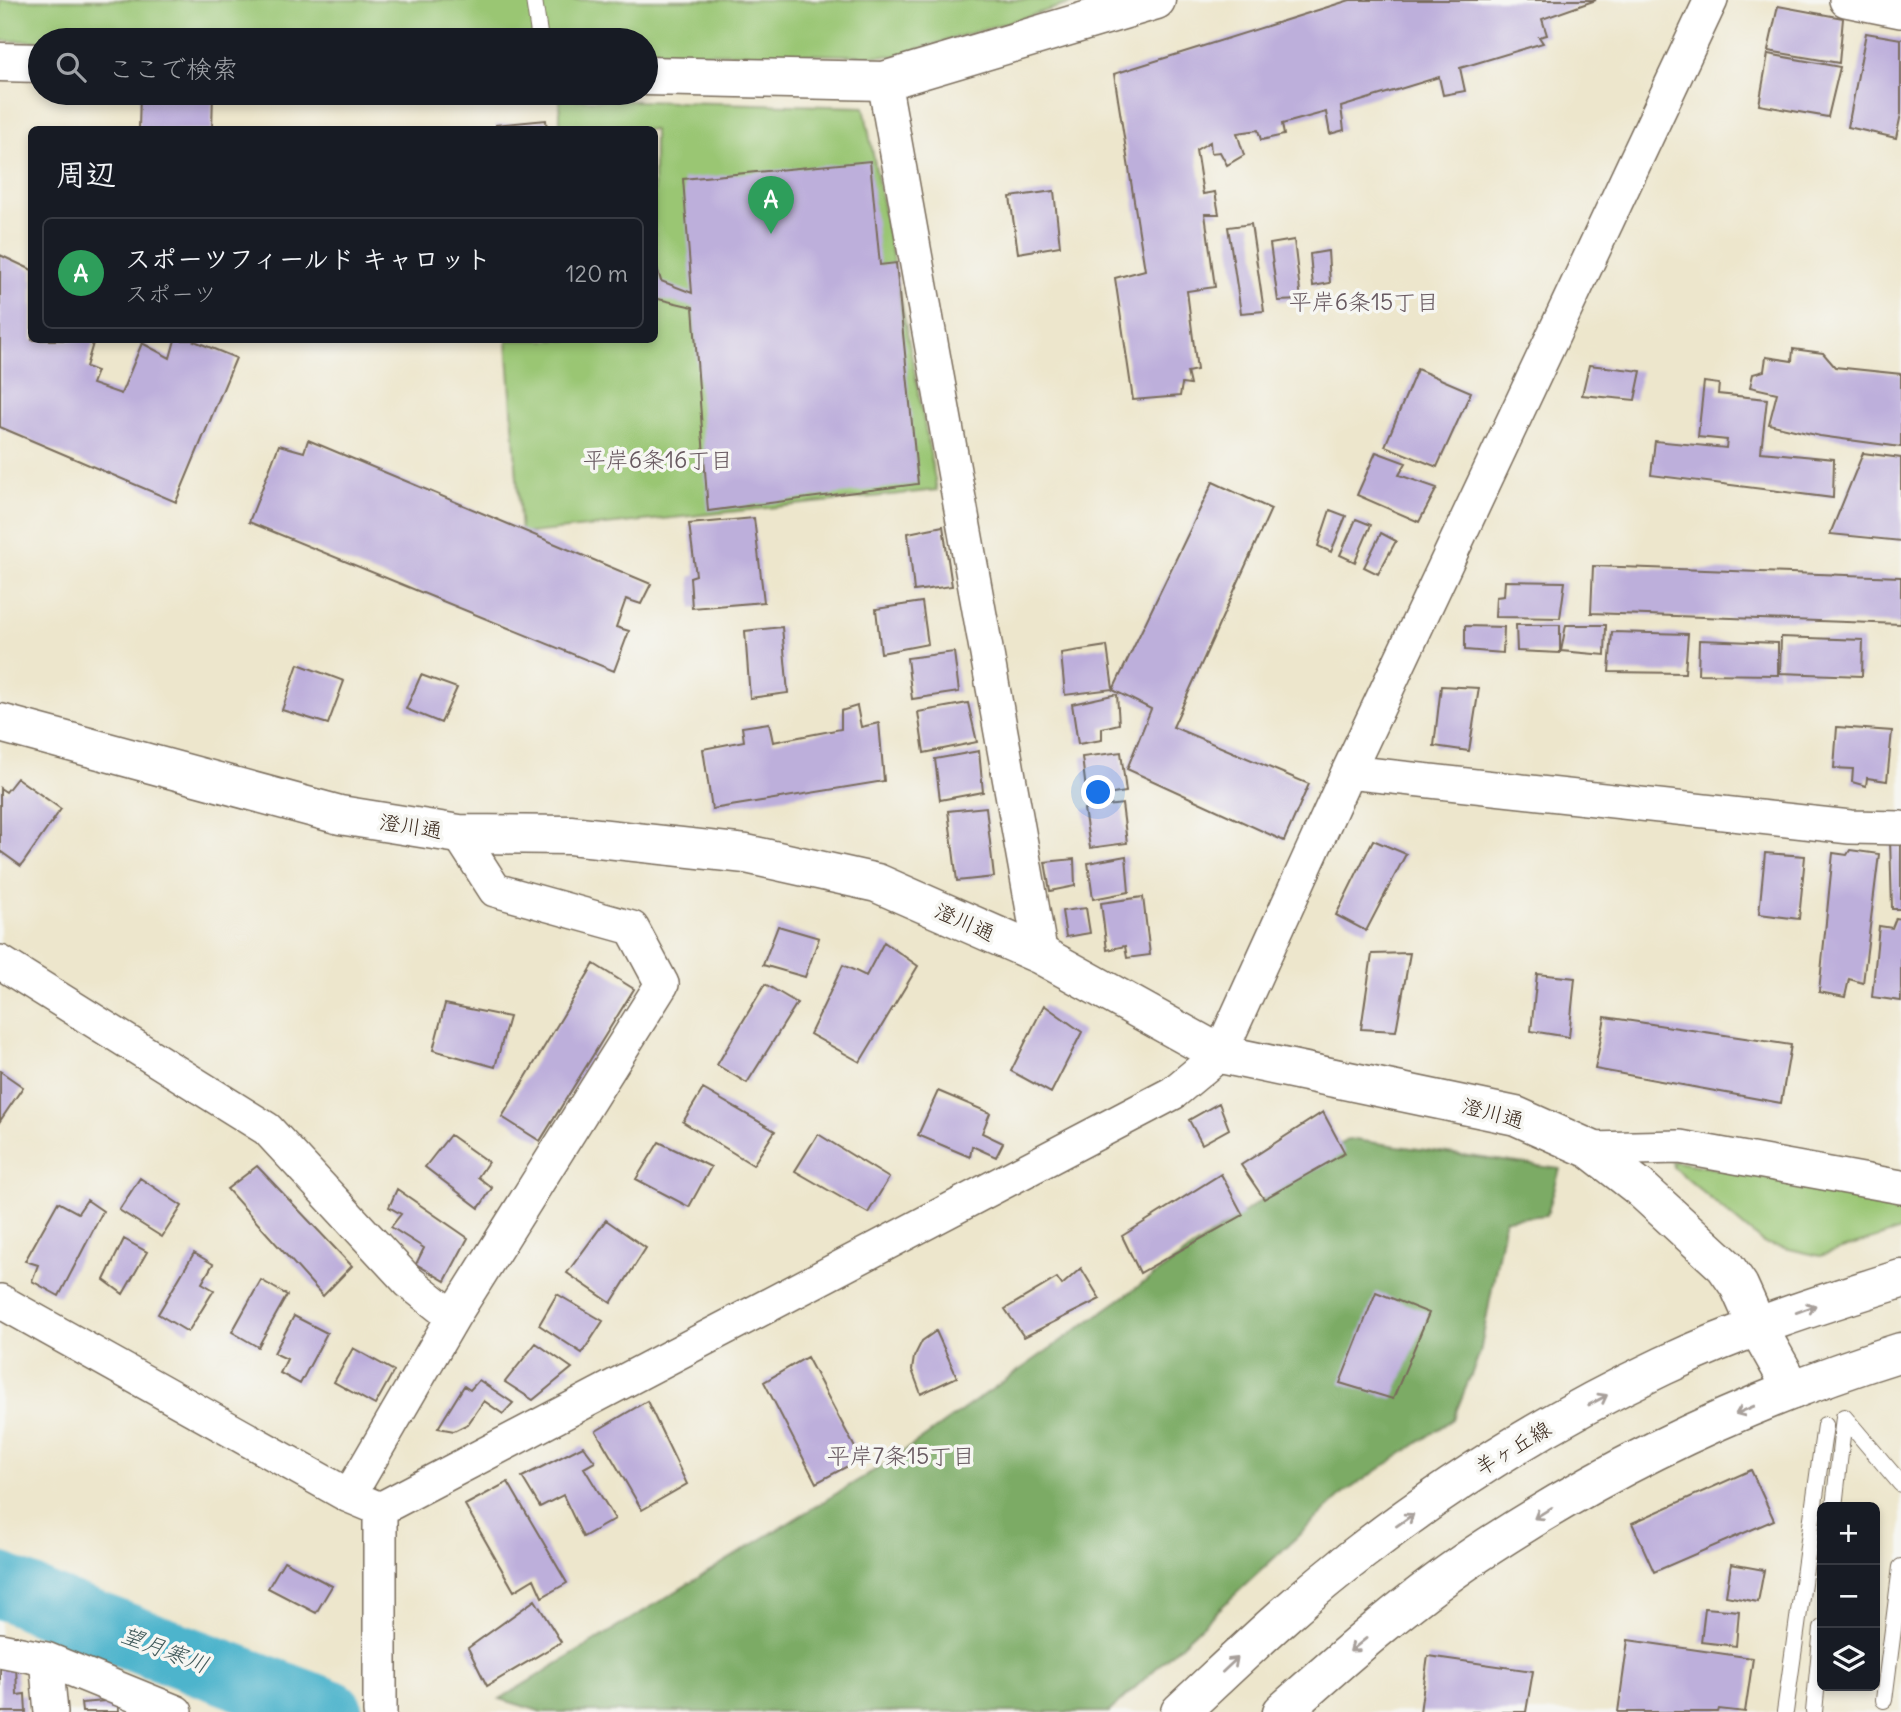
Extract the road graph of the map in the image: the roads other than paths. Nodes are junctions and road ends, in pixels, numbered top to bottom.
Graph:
1 (534, 0) edge
2 (1156, 0) edge
3 (1711, 0) edge
4 (1846, 0) edge
5 (1901, 11) edge
6 (538, 28) edge
7 (0, 62) edge
8 (28, 63) edge
9 (658, 76) edge
10 (884, 81) junction
11 (0, 723) edge
12 (1348, 772) junction
13 (1901, 828) edge
14 (459, 834) junction
15 (1041, 955) junction
16 (0, 962) edge
17 (1220, 1054) junction
18 (1590, 1149) junction
19 (1901, 1187) edge
20 (1901, 1279) edge
21 (0, 1301) edge
22 (453, 1317) junction
23 (1757, 1326) junction
24 (1901, 1352) edge
25 (1793, 1390) junction
26 (1825, 1425) dead end
27 (1901, 1484) edge
28 (349, 1496) junction
29 (1835, 1502) edge
30 (380, 1508) junction
31 (1901, 1567) edge
32 (0, 1650) edge
33 (46, 1658) junction
34 (1817, 1680) edge
35 (1884, 1699) dead end
36 (51, 1712) edge
37 (176, 1712) edge
38 (380, 1712) edge
39 (1180, 1712) edge
40 (1282, 1712) edge
41 (1786, 1712) edge
42 (1814, 1712) edge

1 - 6 lane
2 - 10 street
3 - 12 street
4 - 5 street
7 - 8 street
9 - 10 street
10 - 15 street
11 - 14 street, 澄川通
12 - 13 street
12 - 17 street
14 - 15 street, 澄川通
14 - 22 street
15 - 17 street, 澄川通
16 - 22 street
17 - 18 street, 澄川通
17 - 30 street
18 - 19 street
18 - 23 street, 澄川通
23 -> 20 street, 羊ヶ丘線
21 - 28 street
22 - 28 street
23 - 25 street, 澄川通
39 -> 23 street, 羊ヶ丘線
24 - 25 street
25 -> 40 street
26 - 41 lane
27 - 29 lane
28 - 30 street
30 - 38 street
31 - 35 lane
32 - 33 street
33 - 36 street
33 - 37 street
34 - 42 lane

